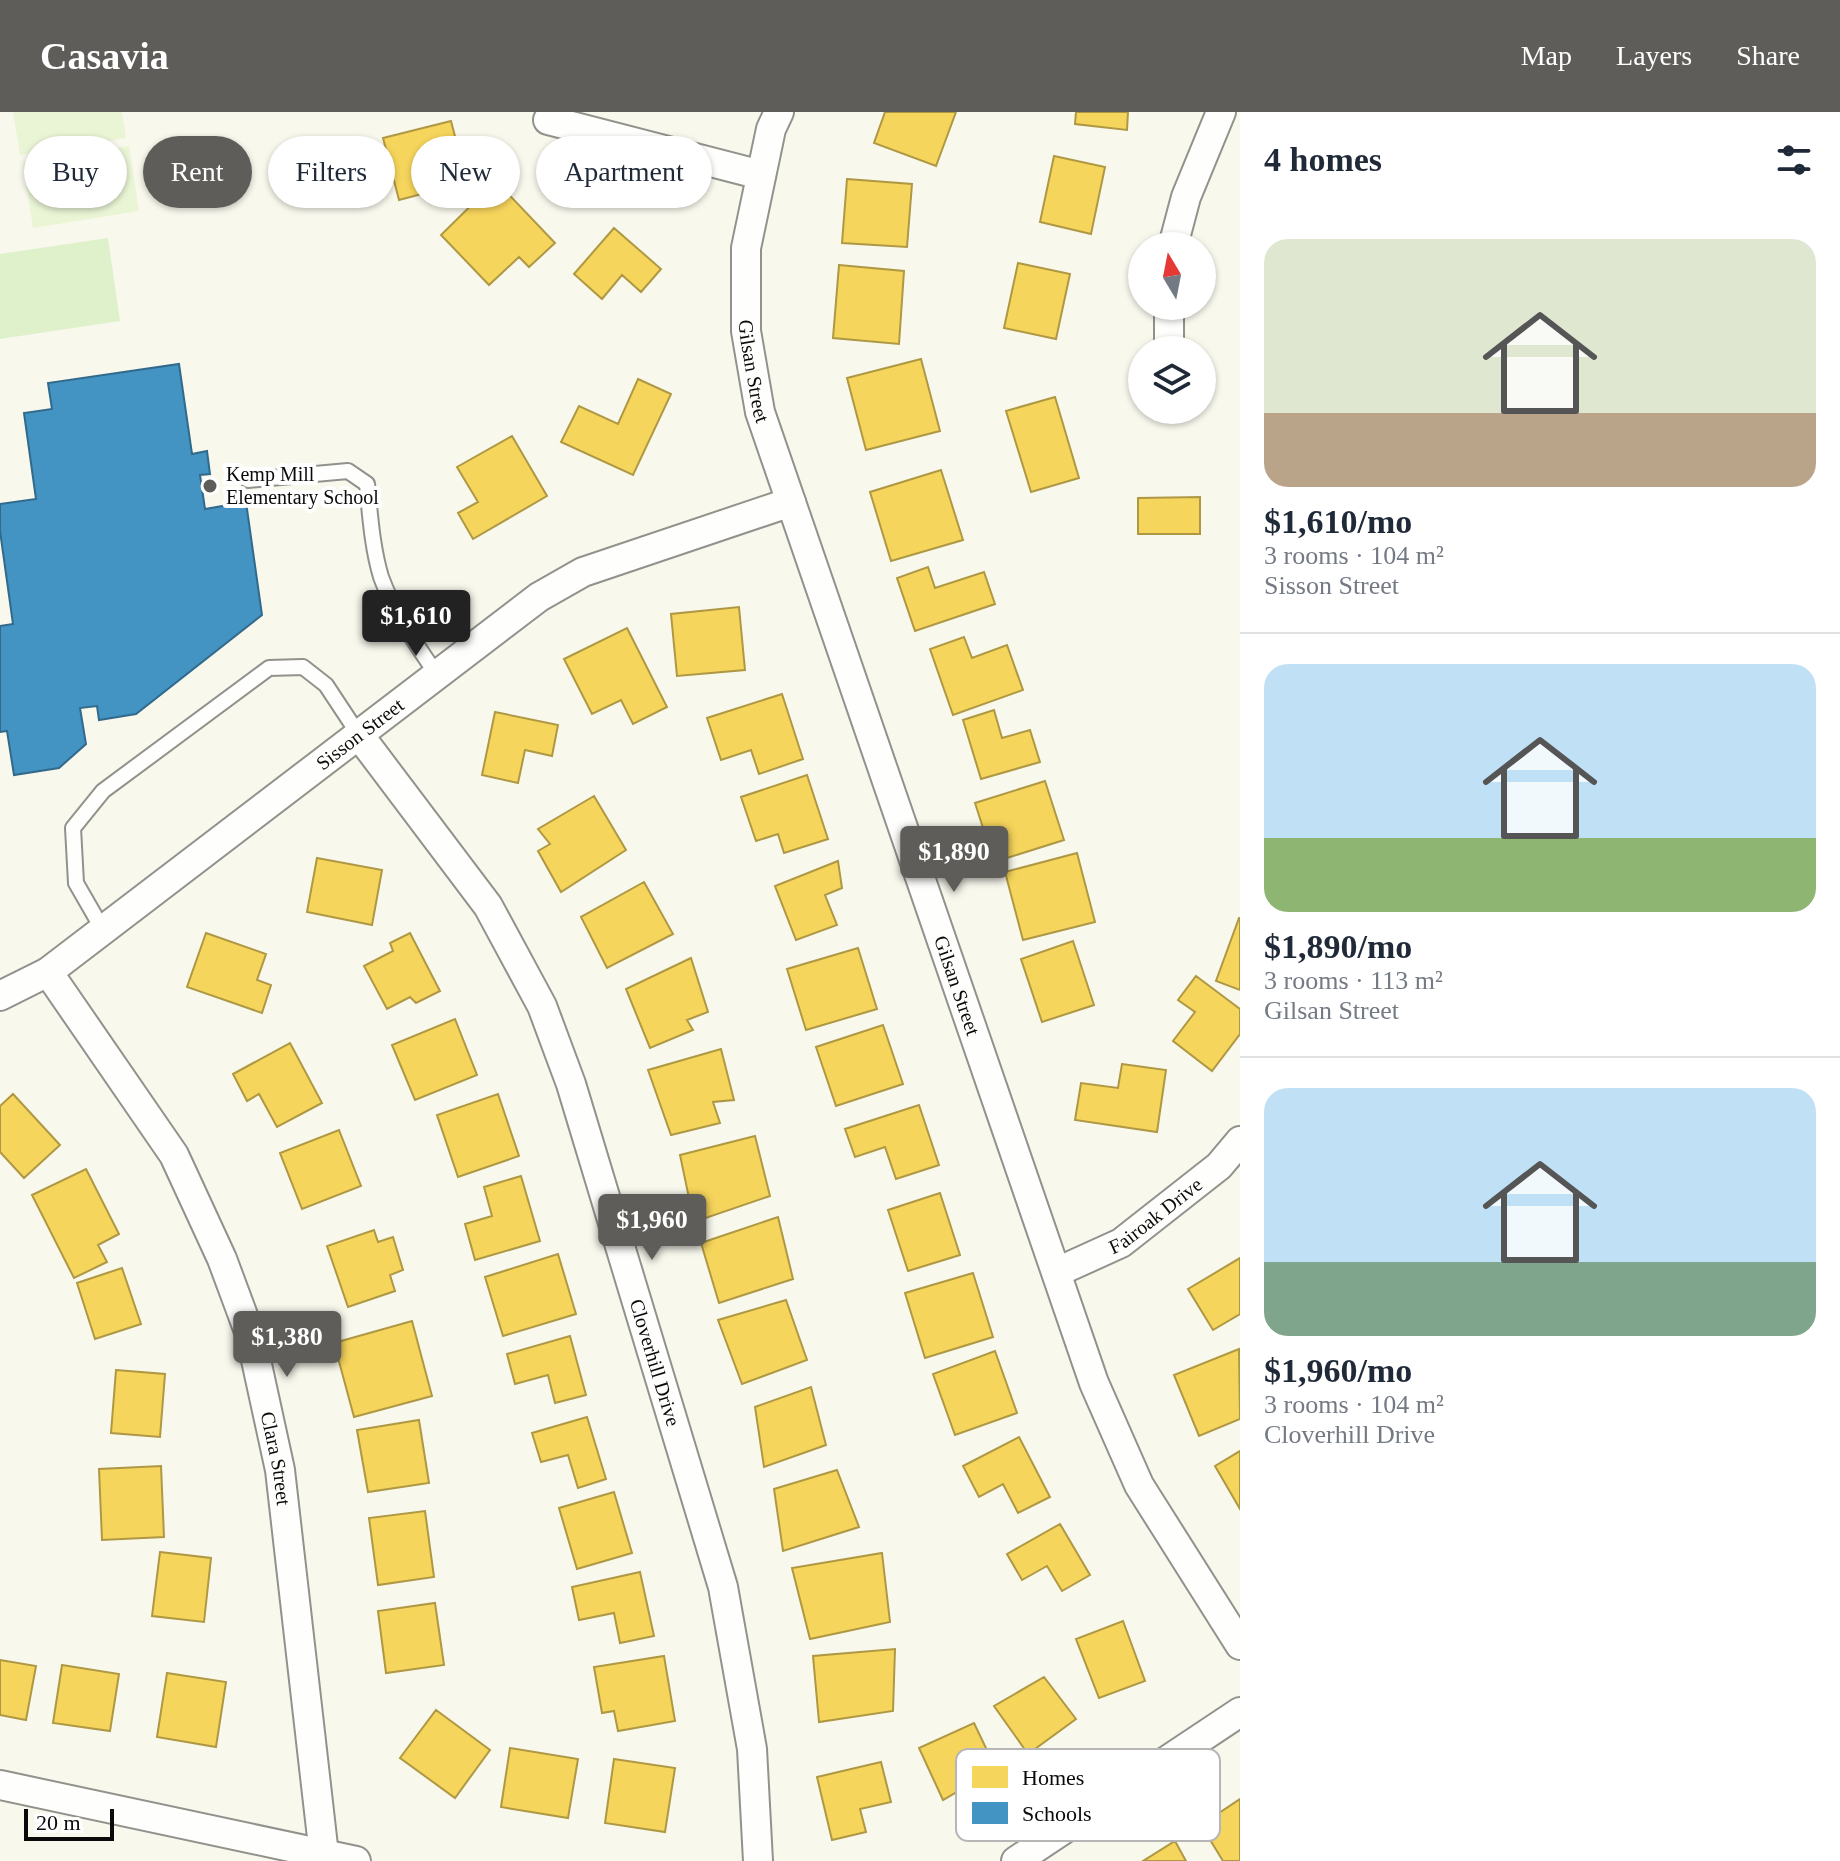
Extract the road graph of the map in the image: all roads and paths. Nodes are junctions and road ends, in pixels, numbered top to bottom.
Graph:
1 (779, 112) edge
2 (1221, 112) edge
3 (548, 120) dead end
4 (761, 175) junction
5 (1177, 232) edge
6 (248, 480) dead end
7 (791, 502) junction
8 (437, 675) junction
9 (359, 735) junction
10 (103, 930) junction
11 (48, 972) junction
12 (0, 996) edge
13 (1240, 1141) edge
14 (1057, 1272) junction
15 (1240, 1645) edge
16 (1240, 1712) edge
17 (1184, 1749) edge
18 (0, 1785) edge
19 (1046, 1841) edge
20 (324, 1855) junction
21 (356, 1861) edge
22 (758, 1861) edge
23 (1016, 1861) edge

1 - 4 street, Gilsan Street
2 - 5 street
3 - 4 street
4 - 7 street, Gilsan Street
6 - 8 lane
7 - 8 street, Sisson Street
7 - 14 street, Gilsan Street
8 - 9 street, Sisson Street
9 - 10 street, Sisson Street
9 - 10 lane
9 - 22 street, Cloverhill Drive
10 - 11 street, Sisson Street
11 - 12 street, Sisson Street
11 - 20 street, Clara Street
13 - 14 street, Fairoak Drive
14 - 15 street, Gilsan Street
16 - 17 street
18 - 20 street
19 - 23 street
20 - 21 street

